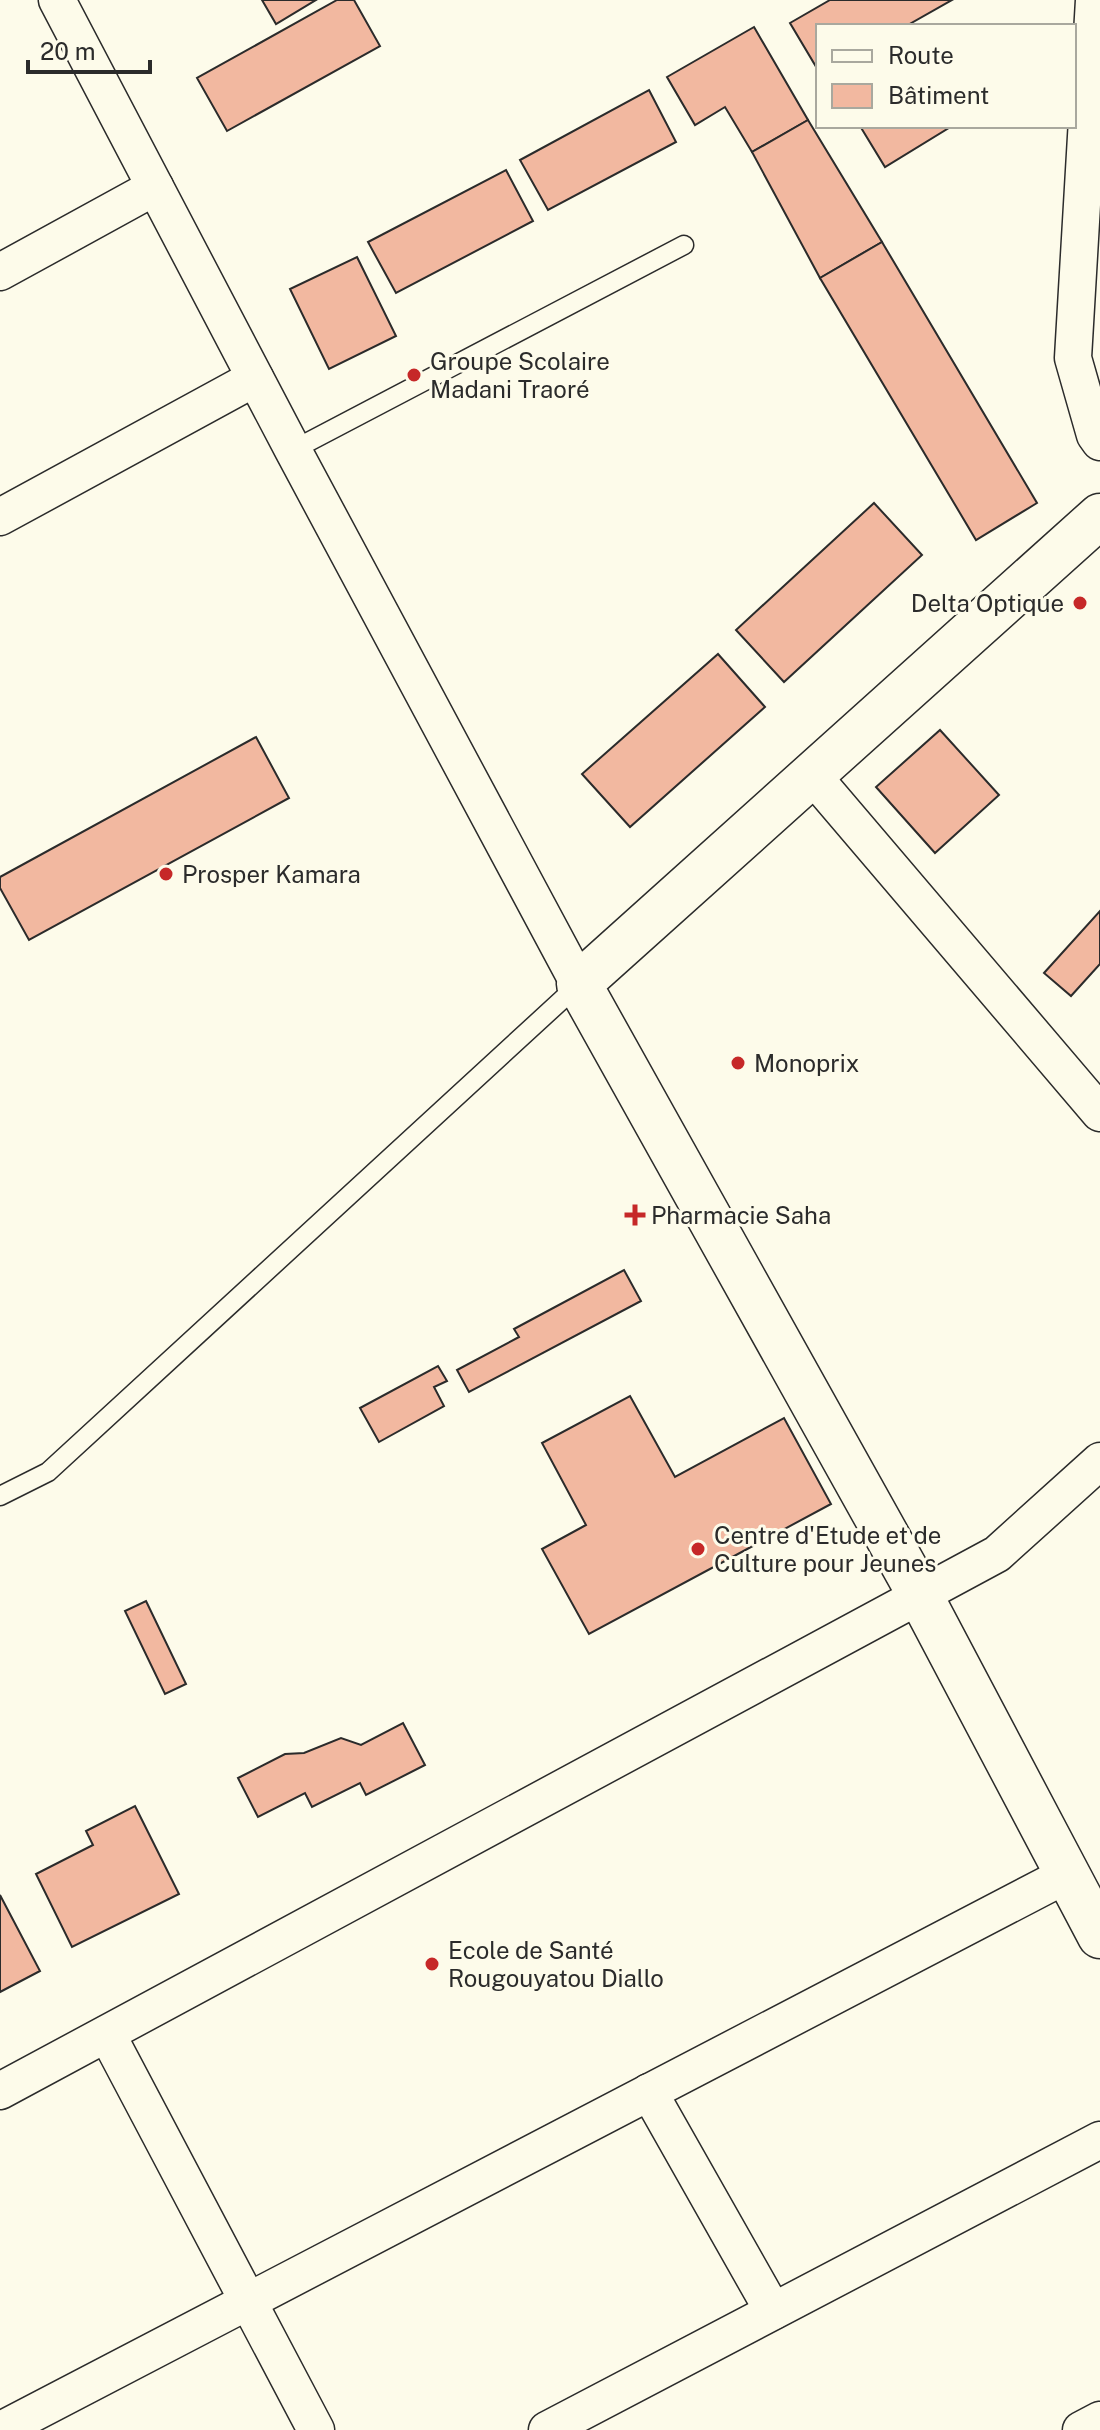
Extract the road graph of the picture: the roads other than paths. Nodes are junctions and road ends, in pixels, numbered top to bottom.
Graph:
1 (57, 0) edge
2 (1094, 0) edge
3 (155, 187) junction
4 (684, 245) dead end
5 (0, 272) edge
6 (255, 378) junction
7 (1100, 442) edge
8 (293, 450) junction
9 (1100, 516) edge
10 (0, 517) edge
11 (812, 775) junction
12 (579, 984) junction
13 (1100, 1113) edge
14 (1100, 1461) edge
15 (0, 1496) edge
16 (920, 1595) junction
17 (1068, 1874) junction
18 (1100, 1936) edge
19 (107, 2034) junction
20 (0, 2091) edge
21 (649, 2092) junction
22 (1100, 2140) edge
23 (248, 2301) junction
24 (773, 2311) junction
25 (1100, 2420) edge
26 (1, 2430) edge
27 (316, 2430) edge
28 (547, 2430) edge
29 (1081, 2430) edge

1 - 3 street
2 - 7 street
3 - 5 street
3 - 6 street
4 - 8 lane
6 - 8 street
6 - 10 street
8 - 12 street
9 - 11 street
11 - 12 street
11 - 13 street
12 - 15 lane
12 - 16 street
14 - 16 street
16 - 17 street
16 - 19 street
17 - 18 street
17 - 21 street
19 - 20 street
19 - 23 street
21 - 23 street
21 - 24 street
22 - 24 street
23 - 26 street
23 - 27 street
24 - 28 street
25 - 29 street

